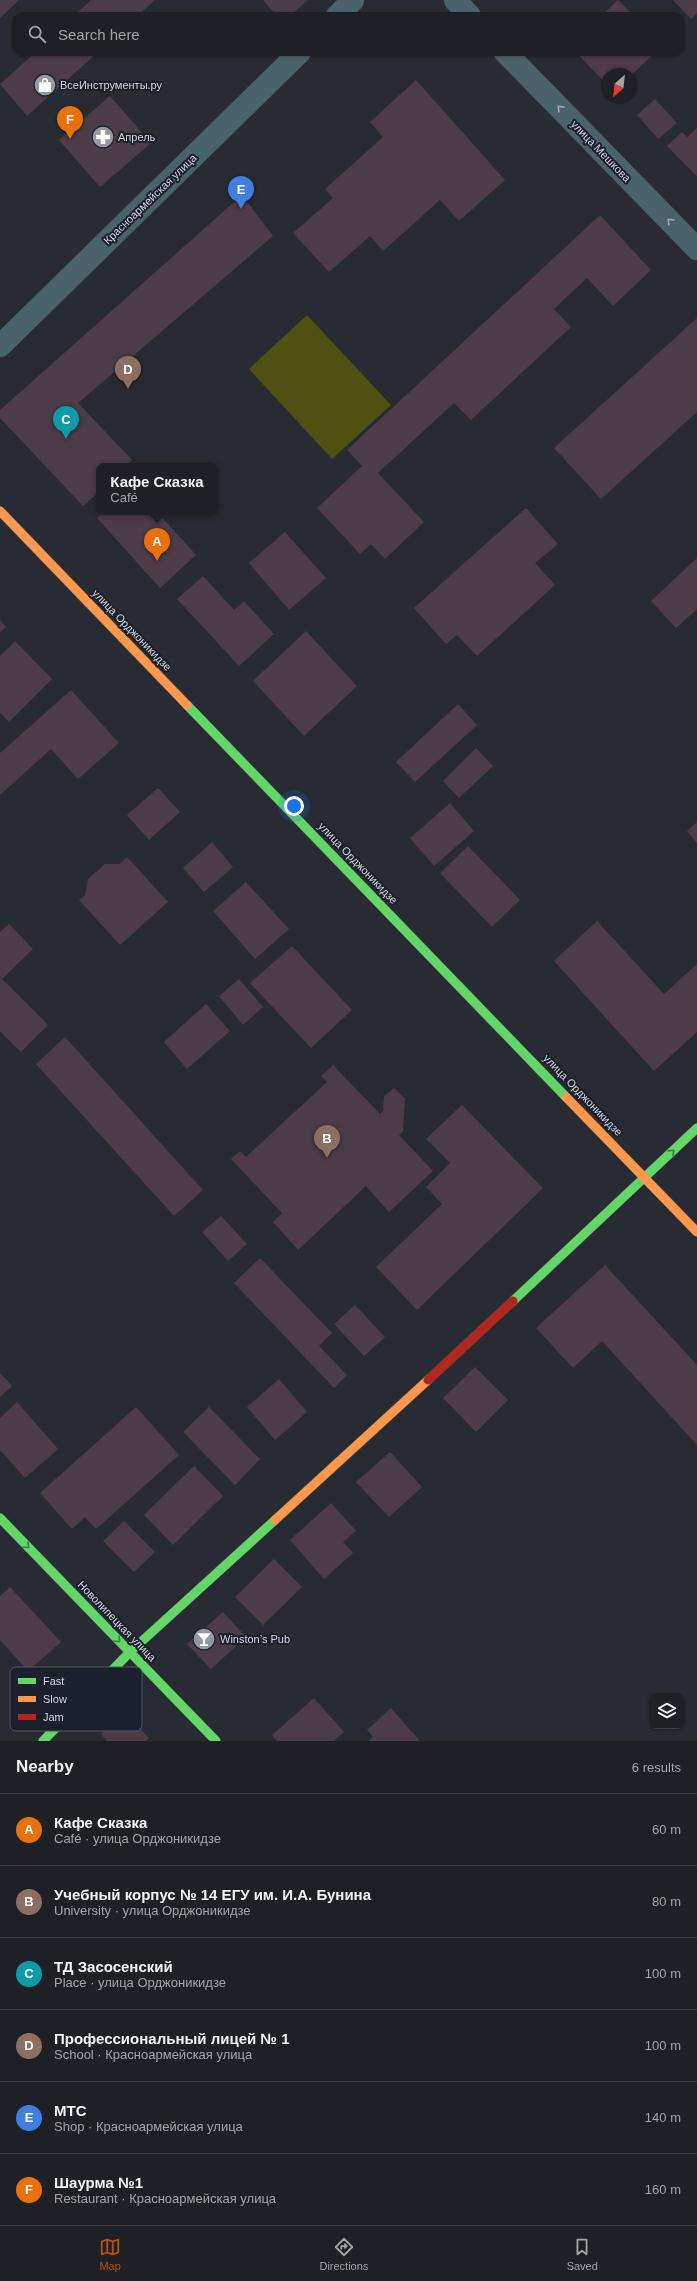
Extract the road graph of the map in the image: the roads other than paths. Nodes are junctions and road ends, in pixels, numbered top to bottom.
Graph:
1 (353, 0) edge
2 (455, 0) edge
3 (341, 12) edge
4 (466, 12) edge
5 (296, 56) edge
6 (509, 56) edge
7 (697, 249) edge
8 (0, 346) edge
9 (0, 511) edge
10 (697, 1128) edge
11 (646, 1177) junction
12 (697, 1232) edge
13 (0, 1518) edge
14 (130, 1652) junction
15 (115, 1667) edge
16 (53, 1731) edge
17 (43, 1741) edge
18 (216, 1741) edge

1 - 3 street
2 - 4 street
5 - 8 street, Красноармейская улица
7 -> 6 street, улица Мешкова
9 - 11 street, улица Орджоникидзе
11 -> 10 street
11 - 12 street, улица Орджоникидзе
11 - 14 street
13 -> 14 street, Новолипецкая улица
14 - 15 street
14 - 18 street, Новолипецкая улица
16 - 17 street

